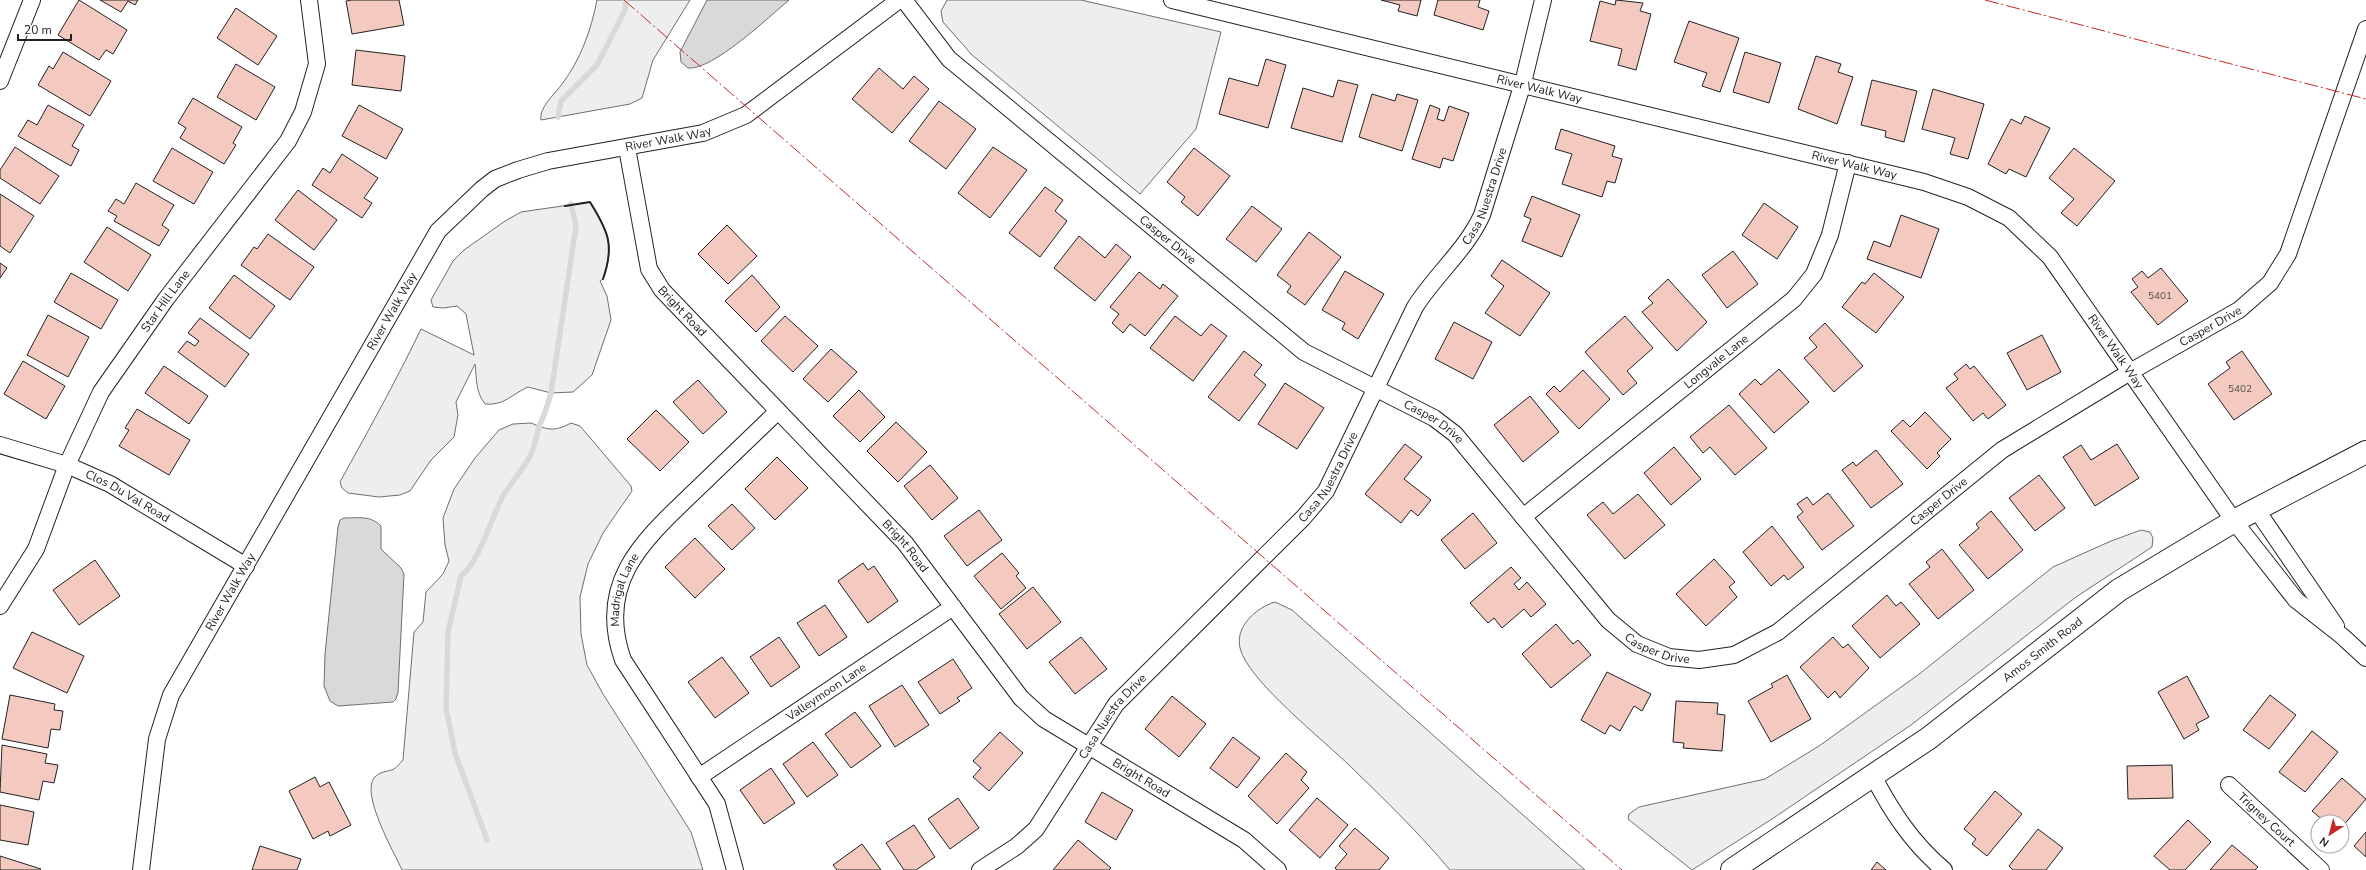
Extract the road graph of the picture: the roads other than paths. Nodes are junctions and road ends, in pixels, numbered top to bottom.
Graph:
1 (32, 0) edge
2 (309, 0) edge
3 (898, 0) edge
4 (904, 0) edge
5 (1172, 0) edge
6 (1543, 0) edge
7 (2366, 29) edge
8 (0, 81) edge
9 (1523, 83) junction
10 (627, 148) junction
11 (1848, 163) junction
12 (2130, 372) junction
13 (1375, 388) junction
14 (778, 411) junction
15 (0, 445) edge
16 (2366, 452) edge
17 (67, 465) junction
18 (2256, 509) junction
19 (1523, 517) junction
20 (2234, 521) junction
21 (246, 566) junction
22 (0, 606) edge
23 (953, 607) junction
24 (2342, 636) junction
25 (2366, 658) edge
26 (1089, 746) junction
27 (1873, 776) junction
28 (699, 777) junction
29 (2229, 785) dead end
30 (141, 870) edge
31 (735, 870) edge
32 (980, 870) edge
33 (1278, 870) edge
34 (1732, 870) edge
35 (1944, 870) edge
36 (2321, 870) edge

1 - 8 street
2 - 17 street, Star Hill Lane
3 - 10 street, River Walk Way
4 - 13 street, Casper Drive
5 - 9 street, River Walk Way
6 - 9 street, Casa Nuestra Drive
7 - 12 street, Casper Drive
9 - 11 street, River Walk Way
9 - 13 street, Casa Nuestra Drive
10 - 14 street, Bright Road
10 - 21 street, River Walk Way
11 - 12 street, River Walk Way
11 - 19 street, Longvale Lane
12 - 19 street, Casper Drive
12 - 20 street, River Walk Way
13 - 19 street, Casper Drive
13 - 26 street, Casa Nuestra Drive
14 - 23 street, Bright Road
14 - 28 street, Madrigal Lane
15 - 17 street, Clos Du Val Road
16 - 18 street, Amos Smith Road
17 - 21 street, Clos Du Val Road
17 - 22 street, Star Hill Lane
18 - 20 street, Amos Smith Road
18 - 24 street, River Walk Way
20 - 24 street, River Walk Way
20 - 27 street, Amos Smith Road
21 - 30 street, River Walk Way
23 - 26 street, Bright Road
23 - 28 street, Valleymoon Lane
24 - 25 street, River Walk Way
26 - 32 street, Casa Nuestra Drive
26 - 33 street, Bright Road
27 - 34 street, Amos Smith Road
27 - 35 street
28 - 31 street, Madrigal Lane
29 - 36 street, Trigney Court

